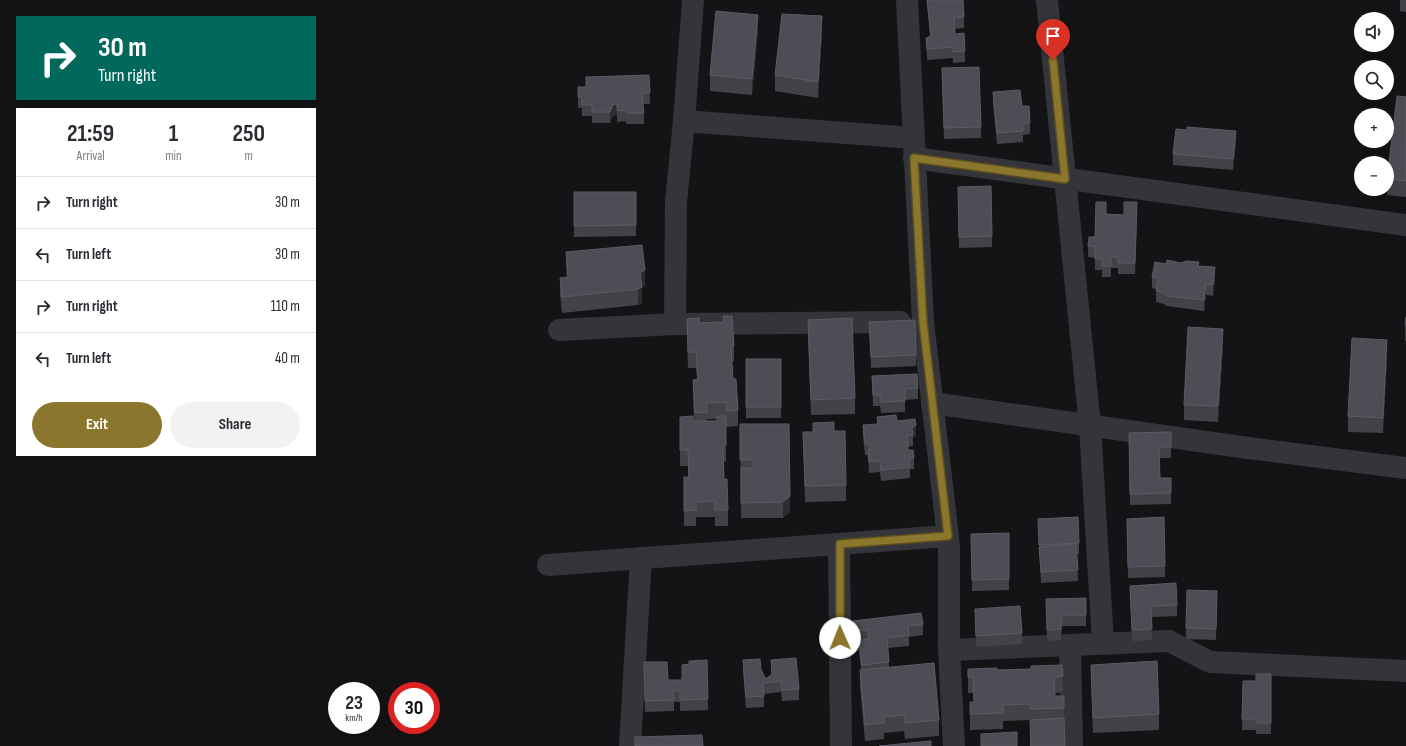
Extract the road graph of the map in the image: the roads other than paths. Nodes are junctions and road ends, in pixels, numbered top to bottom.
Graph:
1 (693, 0) edge
2 (907, 0) edge
3 (1047, 0) edge
4 (684, 121) junction
5 (914, 148) junction
6 (1065, 179) junction
7 (1406, 225) edge
8 (923, 322) junction
9 (675, 324) junction
10 (559, 330) dead end
11 (932, 403) junction
12 (1090, 426) junction
13 (1406, 468) edge
14 (948, 536) junction
15 (840, 544) junction
16 (641, 558) junction
17 (548, 565) dead end
18 (1103, 643) junction
19 (1070, 645) junction
20 (948, 650) junction
21 (1406, 670) edge
22 (630, 746) edge
23 (841, 746) edge
24 (954, 746) edge
25 (1072, 746) edge

1 - 4 street
2 - 5 street
3 - 6 street
4 - 5 street
4 - 9 street
5 - 6 street
5 - 8 street
6 - 7 street
6 - 12 street
8 - 9 street
8 - 11 street
9 - 10 street
11 - 12 street
11 - 14 street
12 - 13 street
12 - 18 street
14 - 15 street
14 - 20 street
15 - 16 street
15 - 23 street
16 - 17 street
16 - 22 street
18 - 19 street
18 - 21 street
19 - 20 street
19 - 25 street
20 - 24 street

